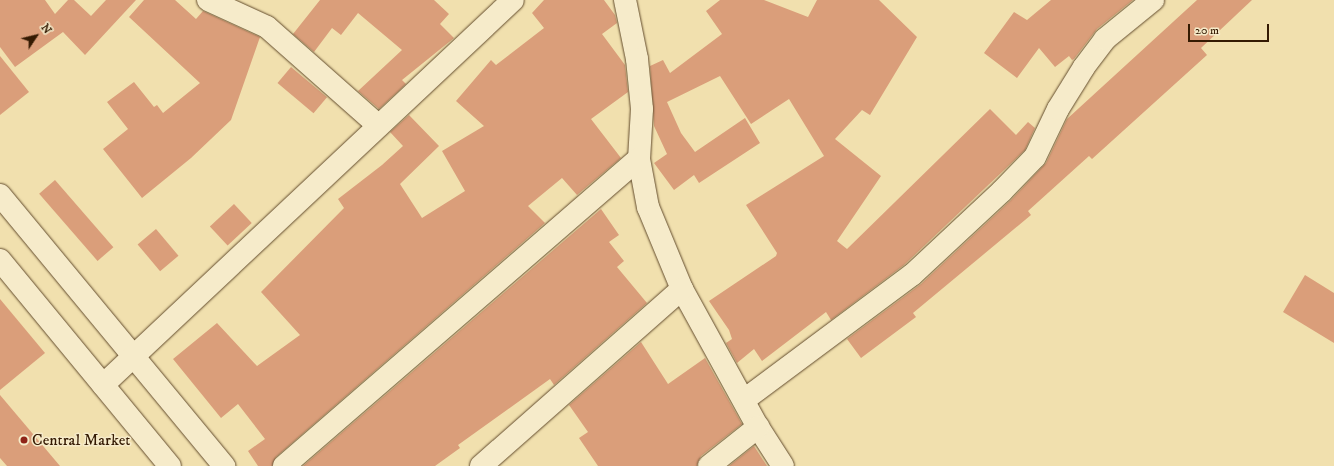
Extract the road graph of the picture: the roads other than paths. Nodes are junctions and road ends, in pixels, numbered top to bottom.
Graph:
1 (208, 0) edge
2 (513, 0) edge
3 (626, 0) edge
4 (1153, 0) edge
5 (379, 126) junction
6 (639, 159) junction
7 (0, 195) edge
8 (0, 260) edge
9 (682, 289) junction
10 (134, 356) junction
11 (104, 385) junction
12 (744, 400) junction
13 (758, 427) junction
14 (170, 466) edge
15 (224, 466) edge
16 (284, 466) edge
17 (481, 466) edge
18 (709, 466) edge
19 (783, 466) edge

1 - 5 street
2 - 5 street
3 - 6 street
4 - 12 street
5 - 10 street
6 - 9 street
6 - 16 street
7 - 10 street
8 - 11 street
9 - 12 street
9 - 17 street
10 - 11 street
10 - 15 street
11 - 14 street
12 - 13 street
13 - 18 street
13 - 19 street

